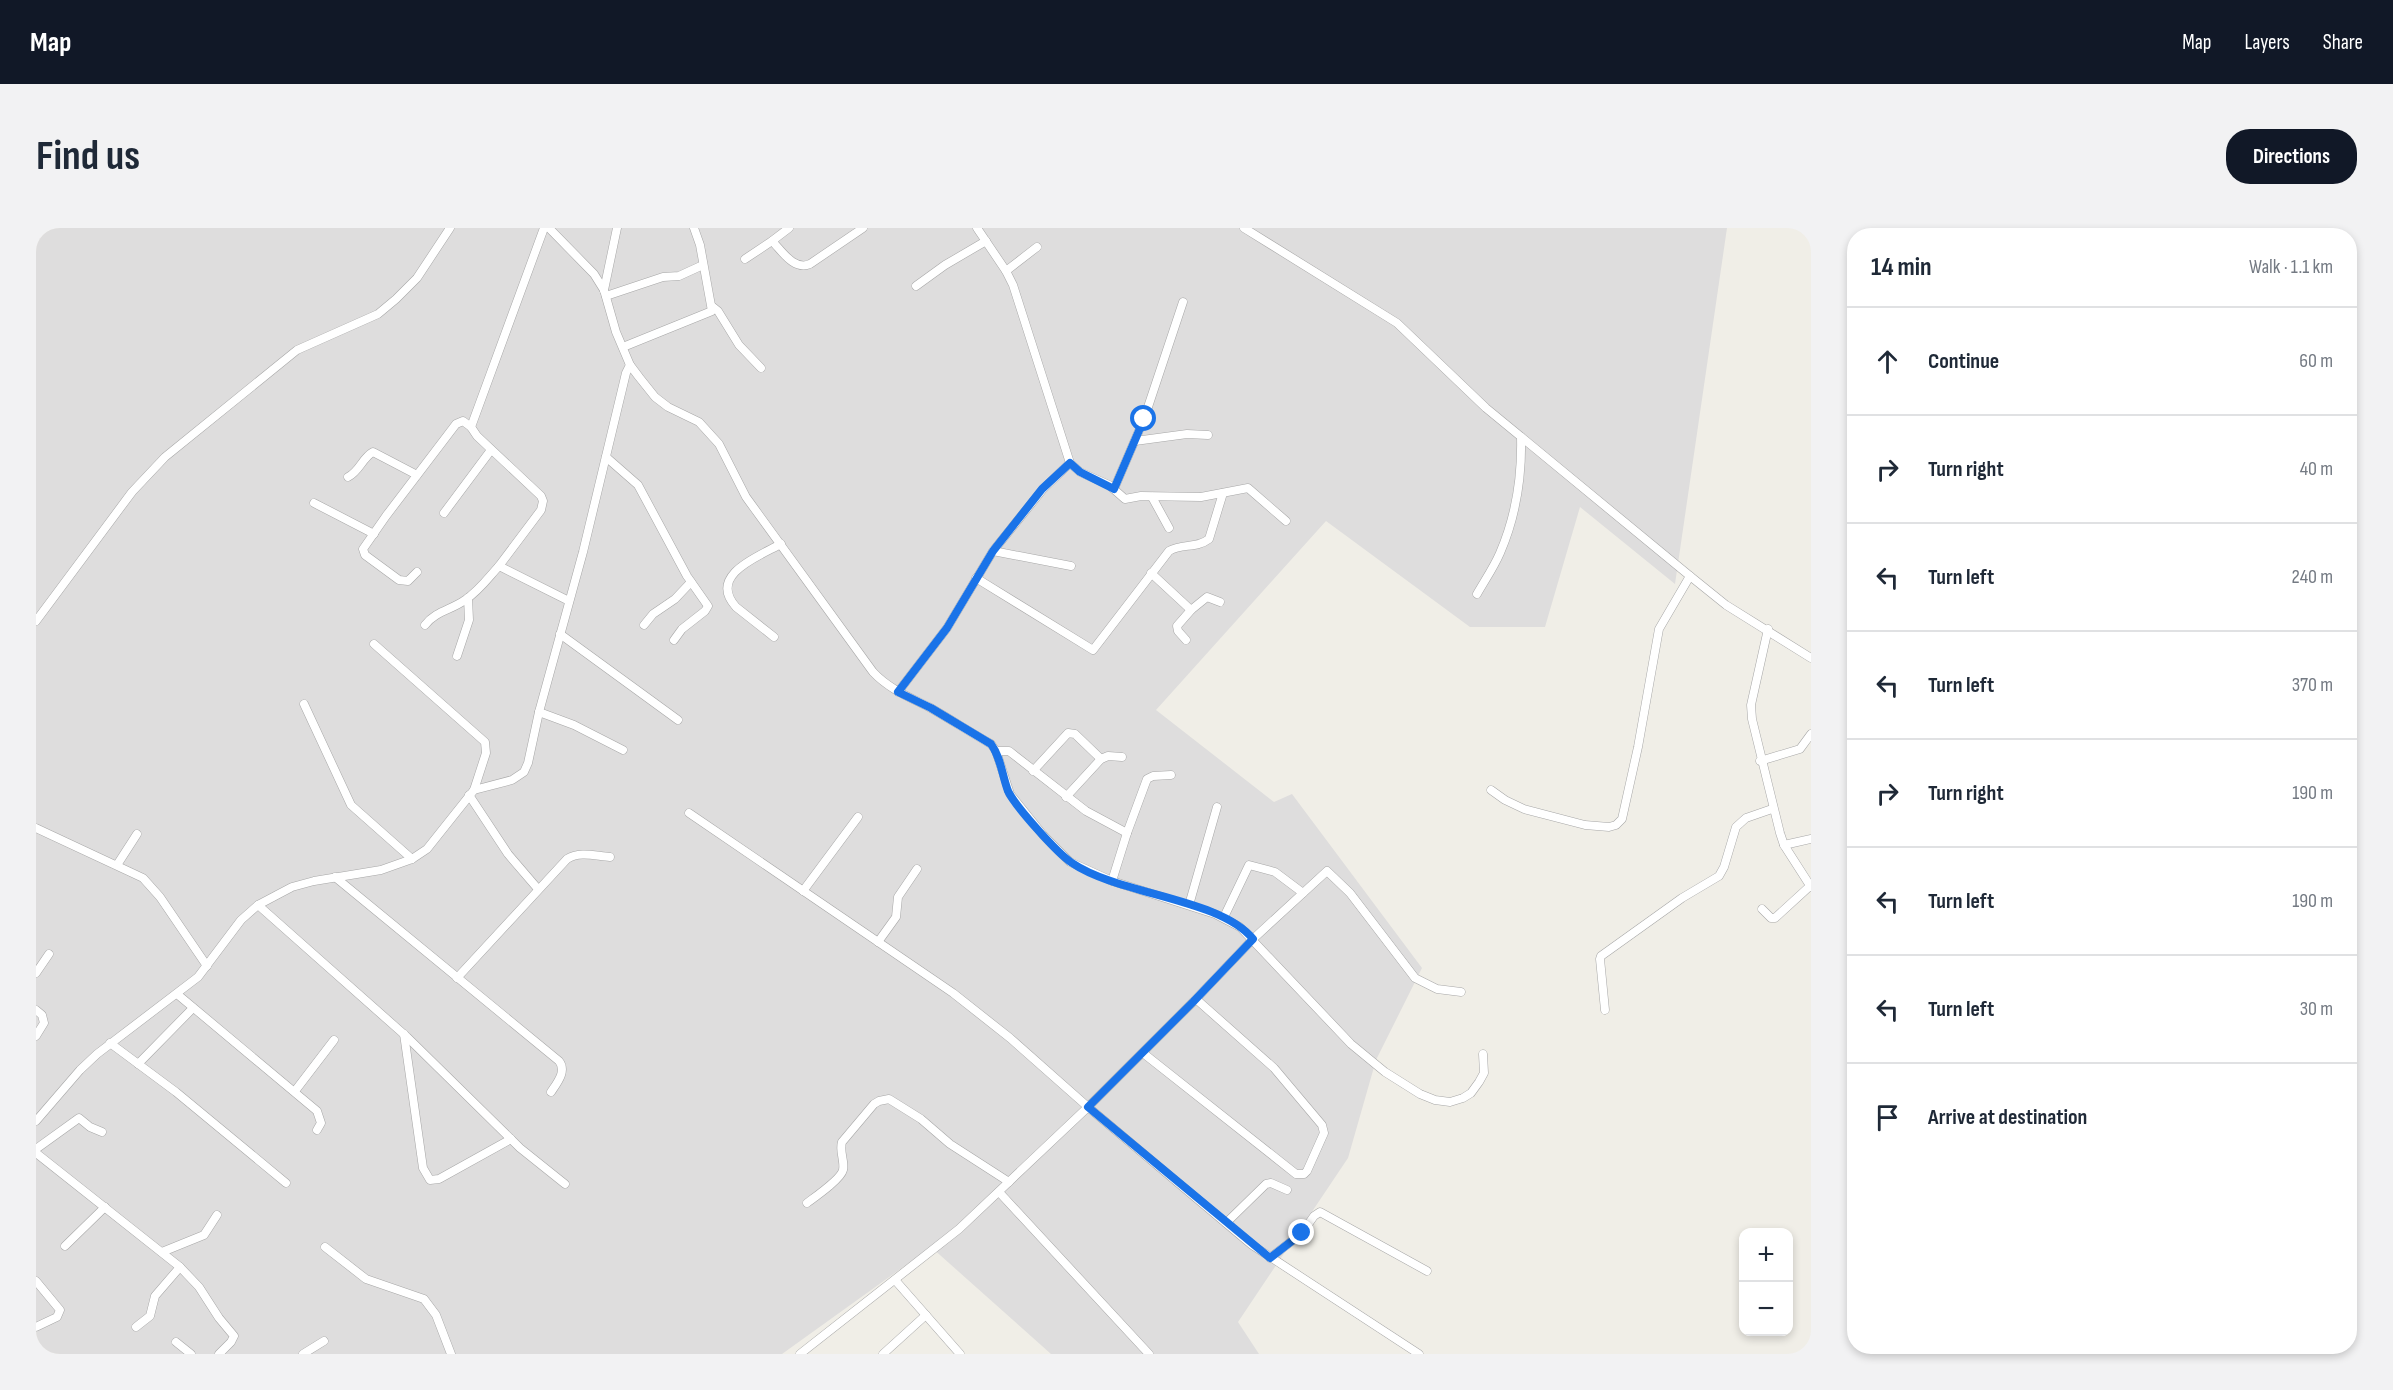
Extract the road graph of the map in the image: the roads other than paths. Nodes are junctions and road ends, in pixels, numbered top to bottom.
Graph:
1 (38, 228) edge
2 (450, 228) edge
3 (544, 228) edge
4 (549, 228) edge
5 (617, 228) edge
6 (694, 228) edge
7 (789, 228) edge
8 (864, 228) edge
9 (977, 228) edge
10 (1244, 228) edge
11 (36, 236) edge
12 (772, 241) junction
13 (986, 241) junction
14 (1037, 247) dead end
15 (745, 259) dead end
16 (703, 265) junction
17 (1006, 271) junction
18 (916, 286) dead end
19 (605, 293) junction
20 (1183, 302) dead end
21 (712, 307) junction
22 (623, 347) junction
23 (630, 365) junction
24 (761, 368) dead end
25 (471, 427) junction
26 (1208, 435) dead end
27 (1521, 437) junction
28 (1135, 441) junction
29 (491, 450) junction
30 (606, 456) junction
31 (1070, 463) junction
32 (417, 475) junction
33 (348, 477) dead end
34 (1114, 489) junction
35 (1223, 493) junction
36 (1152, 497) junction
37 (314, 503) dead end
38 (444, 513) dead end
39 (1286, 521) dead end
40 (1169, 528) dead end
41 (374, 534) junction
42 (781, 544) junction
43 (993, 551) junction
44 (499, 566) junction
45 (1071, 566) dead end
46 (417, 572) dead end
47 (1150, 573) junction
48 (1690, 576) junction
49 (975, 578) junction
50 (692, 582) junction
51 (1477, 594) dead end
52 (468, 598) junction
53 (569, 602) junction
54 (1220, 602) dead end
55 (1191, 610) junction
56 (37, 617) edge
57 (644, 625) dead end
58 (425, 626) dead end
59 (1768, 629) junction
60 (560, 634) junction
61 (774, 637) dead end
62 (674, 640) dead end
63 (1186, 640) dead end
64 (374, 644) dead end
65 (457, 656) dead end
66 (1811, 658) edge
67 (898, 692) junction
68 (304, 704) dead end
69 (539, 712) junction
70 (678, 720) dead end
71 (1811, 734) edge
72 (623, 750) dead end
73 (996, 751) junction
74 (1122, 757) dead end
75 (1101, 759) junction
76 (1760, 761) junction
77 (1033, 771) junction
78 (1171, 775) dead end
79 (1491, 790) dead end
80 (472, 792) junction
81 (1066, 797) junction
82 (1217, 807) dead end
83 (1772, 809) junction
84 (688, 813) dead end
85 (858, 817) dead end
86 (36, 828) edge
87 (137, 834) dead end
88 (1127, 834) junction
89 (1811, 839) edge
90 (1784, 844) junction
91 (609, 857) dead end
92 (412, 859) junction
93 (117, 864) junction
94 (917, 869) dead end
95 (335, 878) junction
96 (1112, 881) junction
97 (1811, 887) edge
98 (538, 889) junction
99 (803, 891) junction
100 (1303, 892) junction
101 (258, 905) junction
102 (1189, 905) junction
103 (1762, 909) dead end
104 (1224, 918) junction
105 (1253, 939) junction
106 (878, 942) junction
107 (49, 954) dead end
108 (207, 966) junction
109 (36, 973) edge
110 (458, 978) junction
111 (1461, 992) dead end
112 (177, 994) junction
113 (1196, 999) junction
114 (194, 1008) junction
115 (36, 1010) edge
116 (1605, 1010) dead end
117 (404, 1034) junction
118 (36, 1036) edge
119 (334, 1040) dead end
120 (110, 1043) junction
121 (1143, 1053) junction
122 (1483, 1054) dead end
123 (138, 1064) junction
124 (295, 1091) junction
125 (551, 1092) dead end
126 (1088, 1107) junction
127 (36, 1121) edge
128 (317, 1130) dead end
129 (102, 1132) dead end
130 (512, 1139) junction
131 (36, 1151) edge
132 (1009, 1182) junction
133 (286, 1183) dead end
134 (565, 1184) dead end
135 (1287, 1190) dead end
136 (999, 1192) junction
137 (807, 1203) dead end
138 (105, 1207) junction
139 (218, 1215) dead end
140 (1226, 1223) junction
141 (66, 1246) dead end
142 (325, 1247) dead end
143 (162, 1252) junction
144 (1270, 1258) junction
145 (180, 1267) junction
146 (1427, 1271) dead end
147 (895, 1280) junction
148 (36, 1281) edge
149 (926, 1315) junction
150 (36, 1327) edge
151 (136, 1327) dead end
152 (324, 1341) dead end
153 (176, 1342) dead end
154 (191, 1354) edge
155 (219, 1354) edge
156 (303, 1354) edge
157 (451, 1354) edge
158 (800, 1354) edge
159 (883, 1354) edge
160 (960, 1354) edge
161 (1149, 1354) edge
162 (1419, 1354) edge

1 - 11 street
2 - 56 street
3 - 25 street
4 - 19 street
5 - 19 street
6 - 16 street
7 - 12 street
8 - 12 street
9 - 13 street
10 - 27 street
12 - 15 street
13 - 17 street
13 - 18 street
14 - 17 street
16 - 19 street
16 - 21 street
17 - 31 street
19 - 22 street
20 - 28 street
21 - 22 street
21 - 24 street
22 - 23 street
23 - 30 street
23 - 42 street
25 - 29 street
25 - 32 street
26 - 28 street
27 - 48 street
27 - 51 street
28 - 34 street
29 - 38 street
29 - 44 street
30 - 50 street
30 - 53 street
31 - 34 street
31 - 43 street
32 - 33 street
32 - 41 street
34 - 36 street
35 - 36 street
35 - 39 street
35 - 47 street
36 - 40 street
37 - 41 street
41 - 46 street
42 - 61 street
42 - 67 street
43 - 45 street
43 - 49 street
44 - 52 street
44 - 53 street
47 - 49 street
47 - 55 street
48 - 59 street
48 - 79 street
49 - 67 street
50 - 57 street
50 - 62 street
52 - 58 street
52 - 65 street
53 - 60 street
54 - 55 street
55 - 63 street
59 - 66 street
59 - 76 street
60 - 69 street
60 - 70 street
64 - 80 street
67 - 73 street
68 - 92 street
69 - 72 street
69 - 80 street
71 - 76 street
73 - 77 street
73 - 96 street
74 - 75 street
75 - 77 street
75 - 81 street
76 - 83 street
77 - 81 street
78 - 88 street
80 - 92 street
80 - 98 street
81 - 88 street
82 - 102 street
83 - 90 street
83 - 116 street
84 - 99 street
85 - 99 street
86 - 93 street
87 - 93 street
88 - 96 street
89 - 90 street
90 - 97 street
91 - 98 street
92 - 95 street
93 - 108 street
94 - 106 street
95 - 101 street
95 - 110 street
96 - 102 street
97 - 103 street
98 - 110 street
99 - 106 street
100 - 104 street
100 - 105 street
100 - 111 street
101 - 108 street
101 - 117 street
102 - 104 street
104 - 105 street
105 - 113 street
105 - 122 street
106 - 126 street
107 - 109 street
108 - 112 street
110 - 125 street
112 - 114 street
112 - 120 street
113 - 121 street
113 - 121 street
114 - 123 street
114 - 124 street
115 - 118 street
117 - 130 street
117 - 130 street
119 - 124 street
120 - 123 street
120 - 127 street
121 - 126 street
123 - 133 street
124 - 128 street
126 - 132 street
126 - 140 street
129 - 131 street
130 - 134 street
131 - 138 street
132 - 136 street
132 - 137 street
135 - 140 street
136 - 147 street
136 - 161 street
138 - 141 street
138 - 143 street
139 - 143 street
140 - 144 street
142 - 157 street
143 - 145 street
144 - 146 street
144 - 162 street
145 - 151 street
145 - 155 street
147 - 149 street
147 - 158 street
148 - 150 street
149 - 159 street
149 - 160 street
152 - 156 street
153 - 154 street

